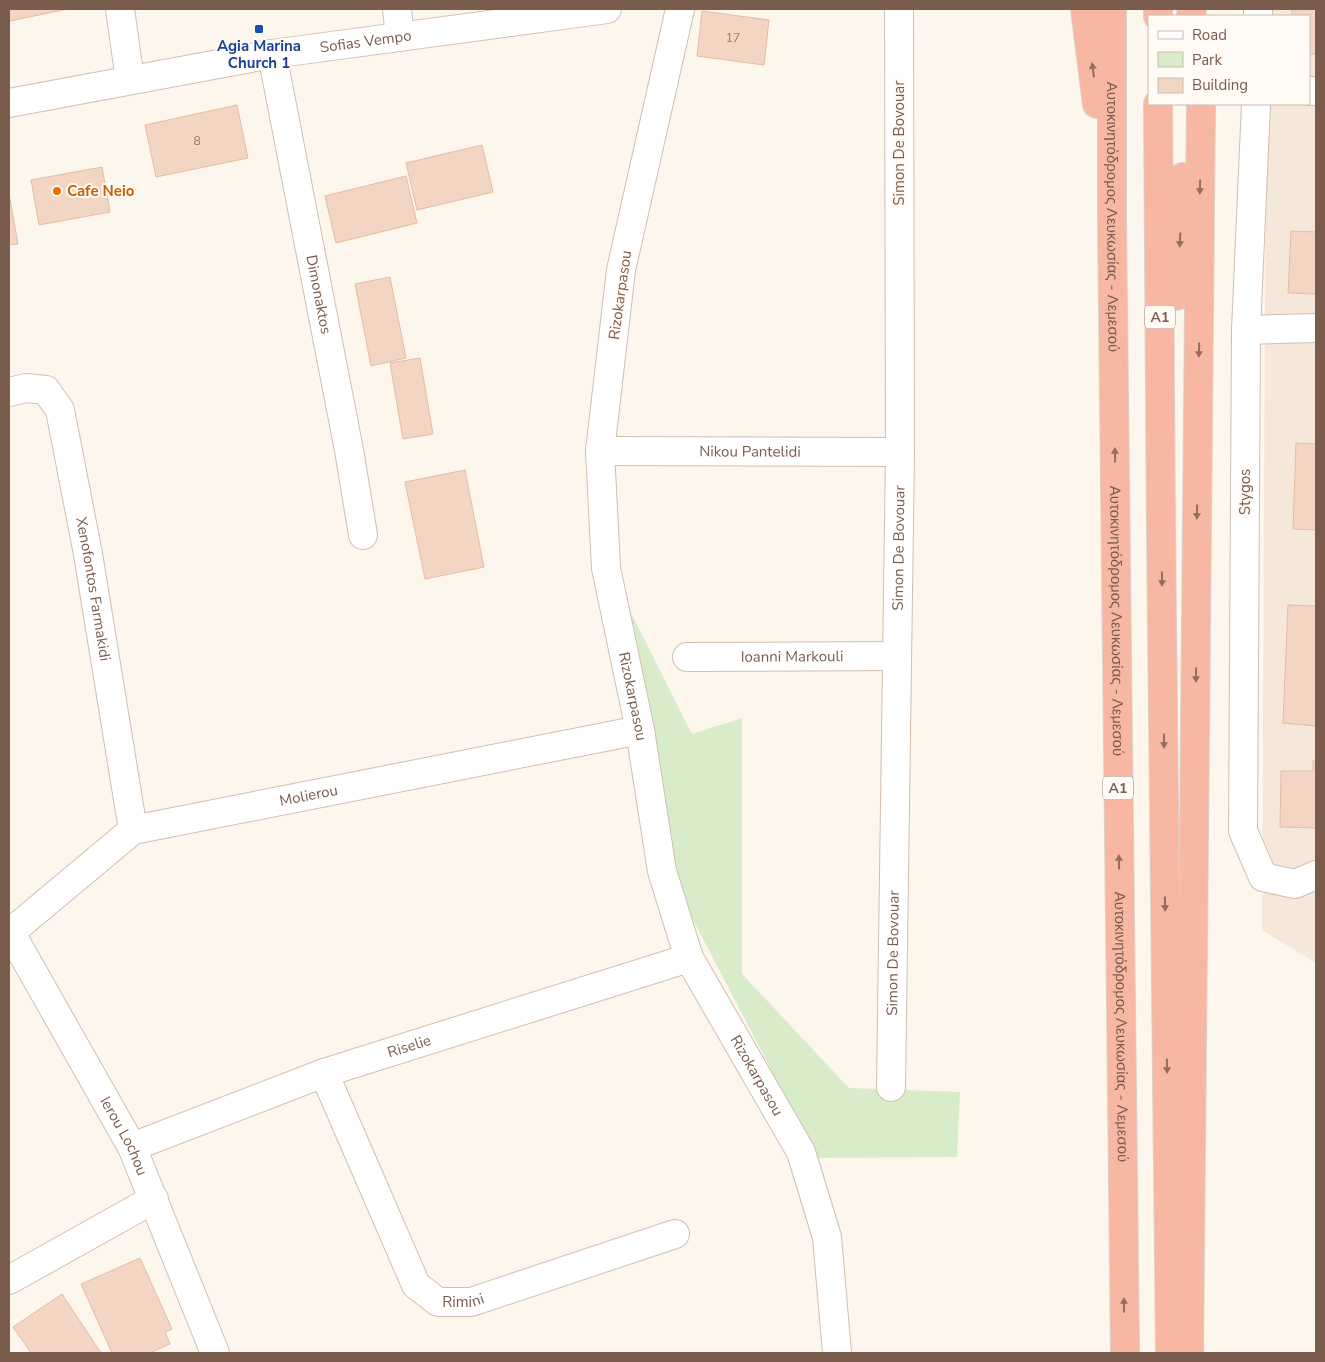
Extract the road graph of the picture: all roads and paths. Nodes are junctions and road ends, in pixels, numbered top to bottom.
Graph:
1 (120, 9) edge
2 (396, 9) edge
3 (607, 9) edge
4 (680, 9) edge
5 (899, 9) edge
6 (1085, 9) edge
7 (1112, 9) edge
8 (400, 36) junction
9 (272, 54) junction
10 (130, 80) junction
11 (9, 103) edge
12 (1158, 105) edge
13 (1187, 105) edge
14 (1201, 105) edge
15 (1256, 105) edge
16 (1112, 222) junction
17 (1316, 328) edge
18 (1246, 330) junction
19 (9, 392) edge
20 (600, 451) junction
21 (900, 452) junction
22 (1161, 530) junction
23 (363, 535) dead end
24 (897, 656) junction
25 (687, 657) dead end
26 (640, 730) junction
27 (133, 830) junction
28 (1316, 875) edge
29 (10, 931) edge
30 (690, 958) junction
31 (324, 1073) junction
32 (891, 1087) dead end
33 (132, 1147) junction
34 (154, 1198) junction
35 (675, 1234) dead end
36 (9, 1280) edge
37 (216, 1353) edge
38 (837, 1353) edge
39 (1125, 1353) edge
40 (1170, 1353) edge
41 (1189, 1353) edge

1 - 10 street
2 - 8 street
3 - 8 street, Sofias Vempo
4 - 20 street, Rizokarpasou
5 - 21 street, Simon De Bovouar
16 -> 6 highway
7 - 16 highway, Αυτοκινητόδρομος Λευκωσίας - Λεμεσού / A1
8 - 9 street, Sofias Vempo
9 - 10 street, Sofias Vempo
9 - 23 street, Dimonaktos
10 - 11 street, Sofias Vempo
12 - 22 highway, A1
13 -> 22 highway
14 -> 41 highway
15 - 18 street, Stygos
39 -> 16 highway, Αυτοκινητόδρομος Λευκωσίας - Λεμεσού / A1
17 - 18 street
18 - 28 street, Stygos
19 - 27 street, Xenofontos Farmakidi
20 - 21 street, Nikou Pantelidi
20 - 26 street, Rizokarpasou
21 - 24 street, Simon De Bovouar
22 -> 40 highway, A1
24 - 25 street, Ioanni Markouli
24 - 32 street, Simon De Bovouar
26 - 27 street, Molierou
26 - 30 street, Rizokarpasou
27 - 29 street, Molierou
29 - 33 street, Ierou Lochou
30 - 31 street, Riselie
30 - 38 street, Rizokarpasou
31 - 33 street, Riselie
31 - 35 street, Rimini
33 - 34 street, Ierou Lochou
34 - 36 street
34 - 37 street, Ierou Lochou

